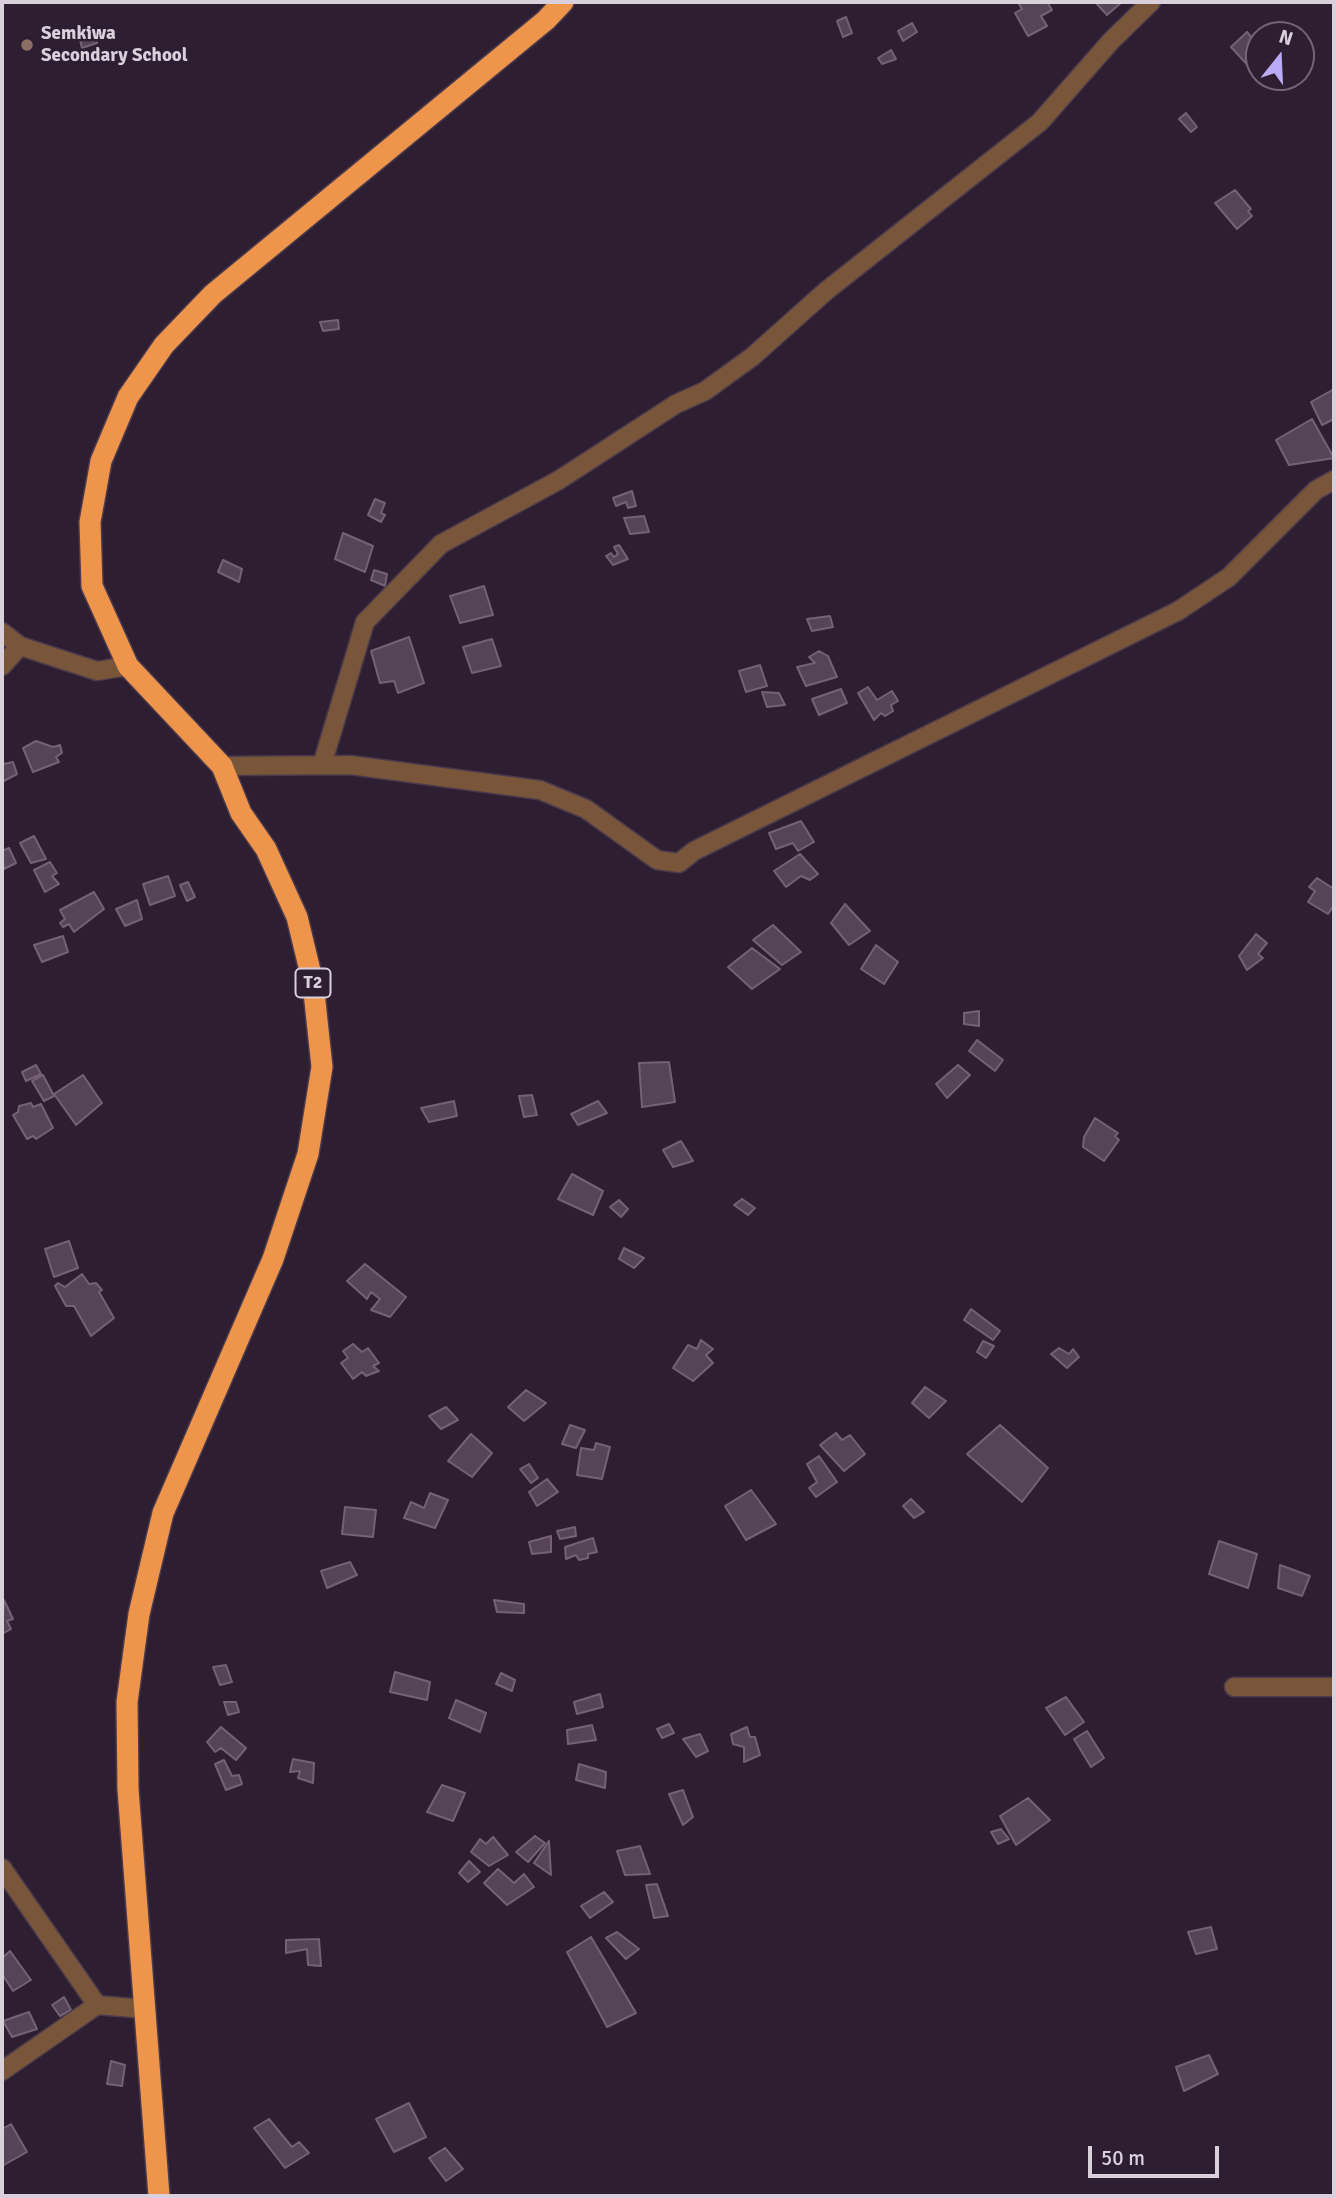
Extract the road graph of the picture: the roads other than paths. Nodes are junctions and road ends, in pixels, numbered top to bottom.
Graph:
1 (562, 2) edge
2 (1151, 2) edge
3 (1334, 471) edge
4 (1334, 480) edge
5 (1316, 490) junction
6 (2, 632) edge
7 (20, 646) junction
8 (2, 666) edge
9 (128, 666) junction
10 (321, 765) junction
11 (222, 766) junction
12 (1234, 1687) dead end
13 (1334, 1687) edge
14 (2, 1868) edge
15 (97, 2005) junction
16 (145, 2009) junction
17 (2, 2071) edge
18 (159, 2196) edge

1 - 9 highway, T2
2 - 10 street
3 - 5 street
4 - 5 street
5 - 10 street
6 - 7 street
7 - 8 street
7 - 9 street
9 - 11 highway, T2
10 - 11 street
11 - 16 highway, T2
12 - 13 street
14 - 15 street
15 - 16 street
15 - 17 street
16 - 18 highway, T2

